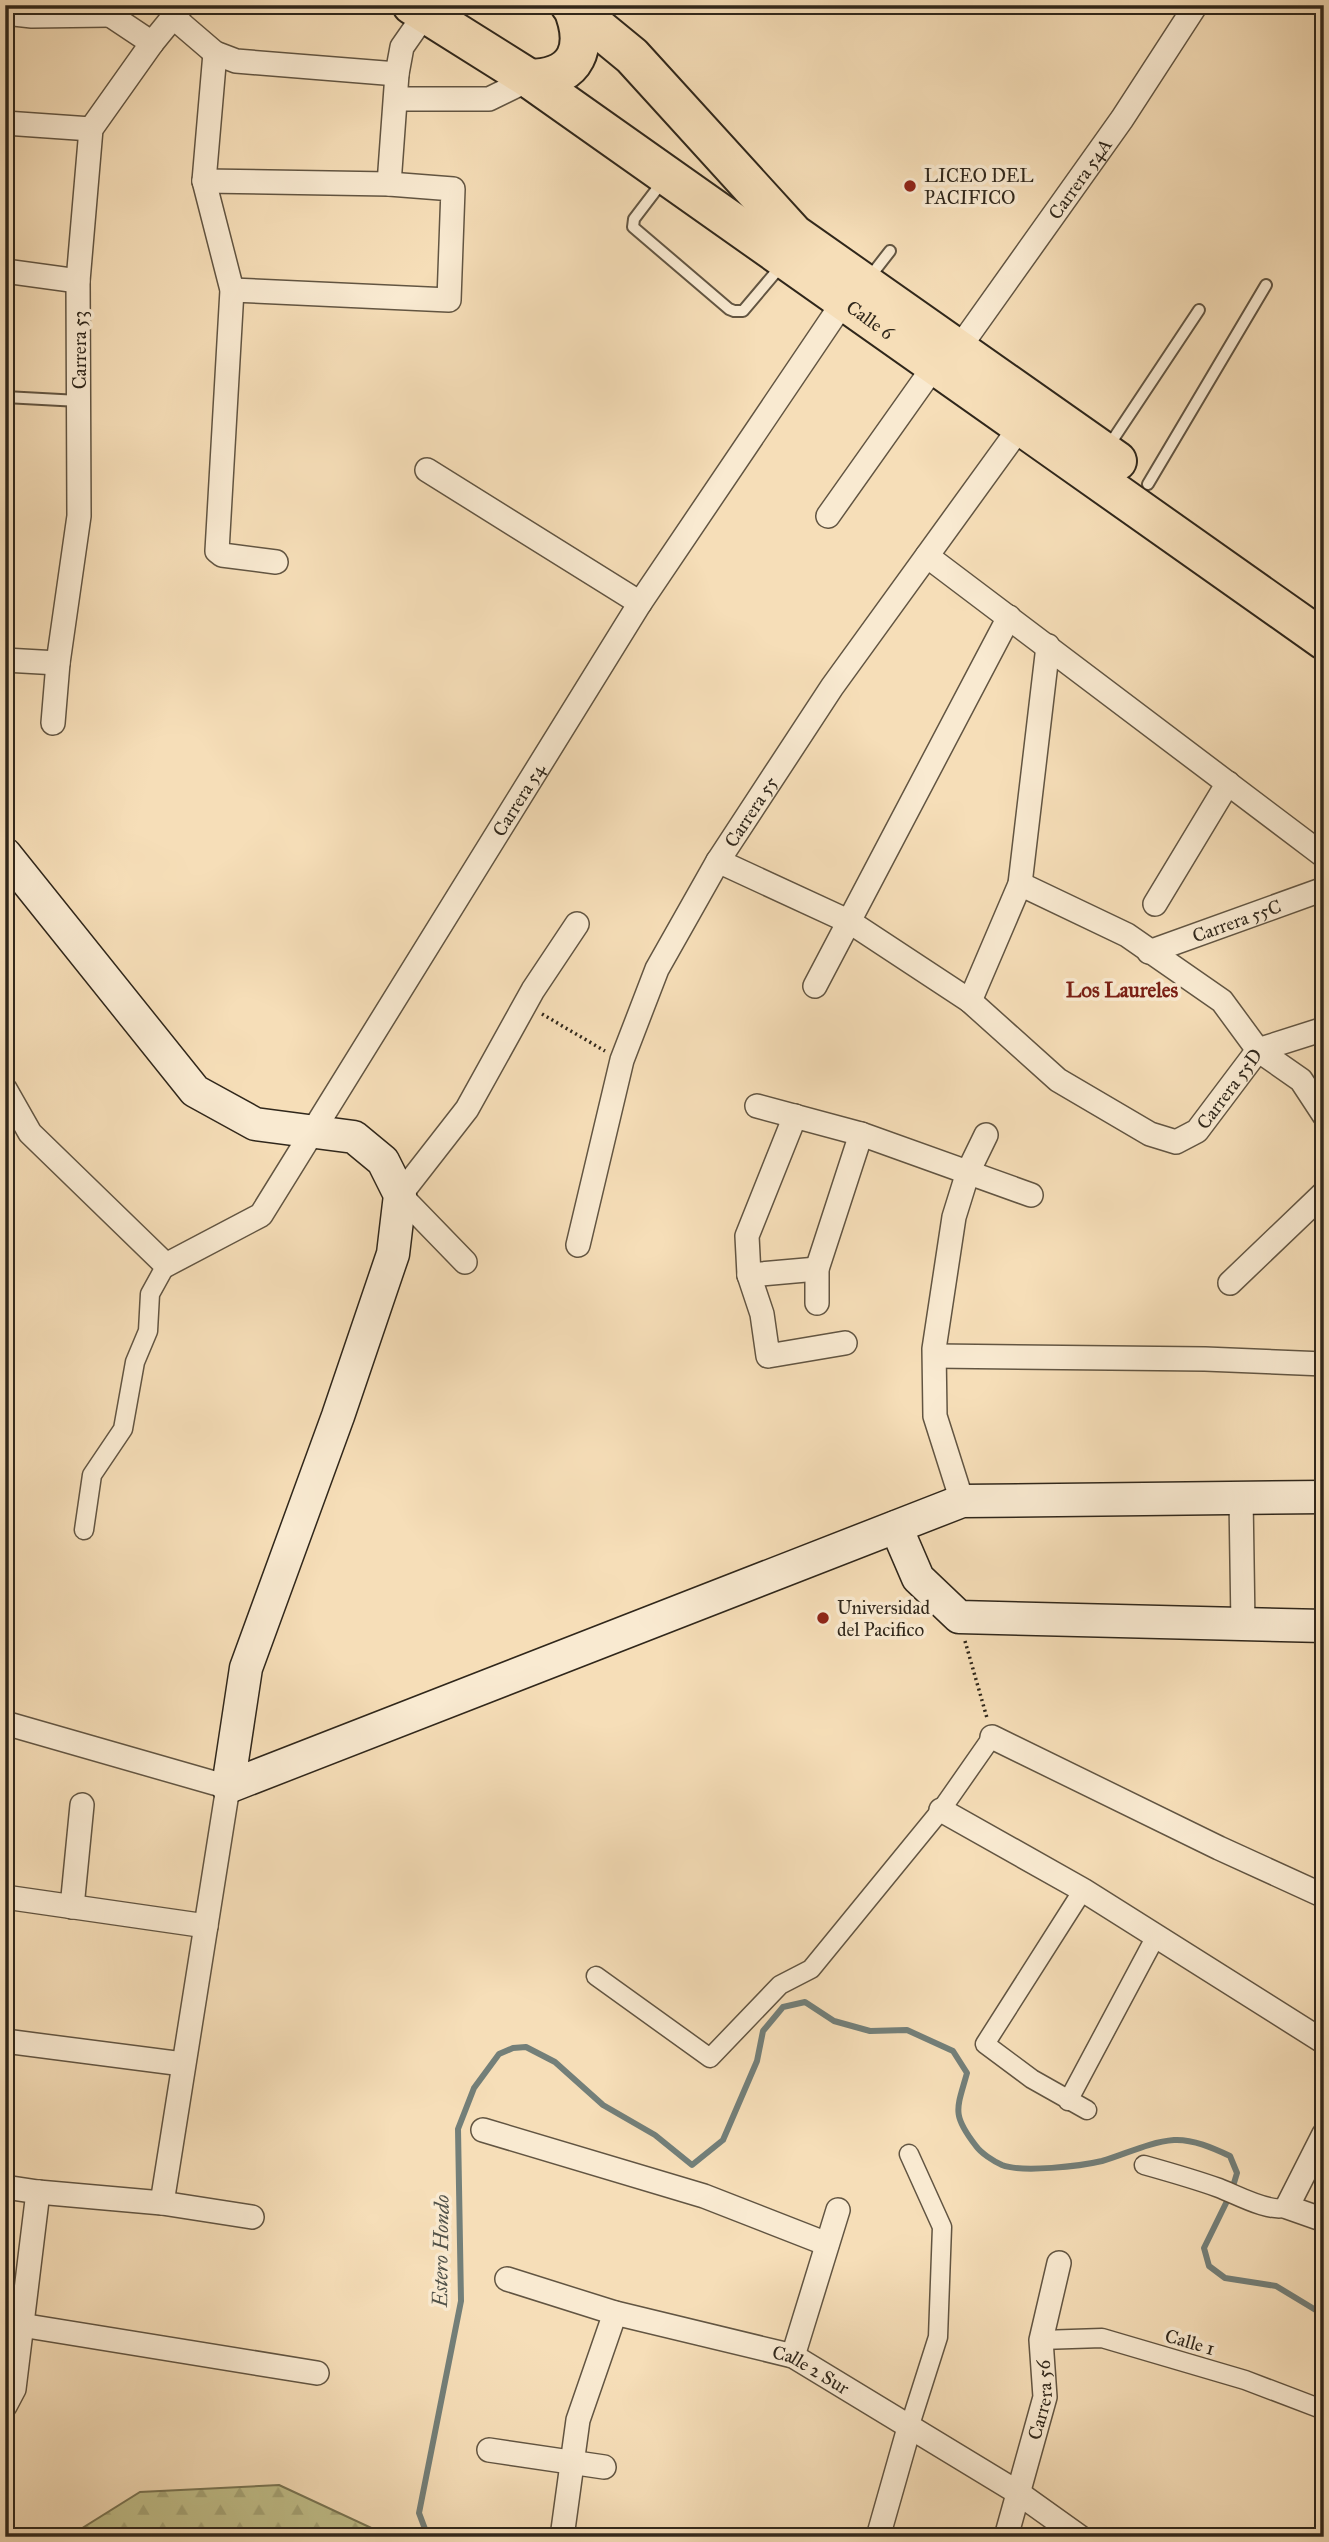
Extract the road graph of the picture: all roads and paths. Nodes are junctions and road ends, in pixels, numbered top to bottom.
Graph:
1 (1196, 5) edge
2 (571, 6) edge
3 (419, 9) edge
4 (103, 10) edge
5 (178, 11) edge
6 (5, 13) edge
7 (152, 43) junction
8 (215, 54) junction
9 (397, 74) junction
10 (530, 79) junction
11 (397, 99) junction
12 (5, 122) edge
13 (91, 129) junction
14 (667, 176) junction
15 (204, 181) junction
16 (389, 184) junction
17 (890, 251) dead end
18 (786, 260) junction
19 (5, 271) edge
20 (78, 281) junction
21 (1266, 285) dead end
22 (232, 290) junction
23 (855, 292) junction
24 (1199, 310) dead end
25 (947, 356) junction
26 (5, 397) edge
27 (79, 401) junction
28 (1021, 426) junction
29 (1105, 452) junction
30 (427, 470) dead end
31 (1148, 484) junction
32 (828, 516) dead end
33 (927, 556) junction
34 (276, 562) dead end
35 (640, 603) junction
36 (1324, 610) edge
37 (1009, 617) junction
38 (1324, 640) edge
39 (1048, 646) junction
40 (5, 660) edge
41 (58, 663) junction
42 (53, 723) dead end
43 (1228, 783) junction
44 (5, 854) edge
45 (1324, 856) edge
46 (718, 861) junction
47 (1020, 884) junction
48 (1324, 888) edge
49 (1155, 904) dead end
50 (850, 922) junction
51 (578, 924) dead end
52 (1149, 951) junction
53 (815, 986) dead end
54 (970, 1001) junction
55 (525, 1005) junction
56 (1324, 1029) edge
57 (1258, 1050) junction
58 (622, 1060) junction
59 (5, 1089) edge
60 (757, 1106) dead end
61 (1324, 1115) edge
62 (795, 1116) junction
63 (311, 1133) junction
64 (861, 1134) junction
65 (986, 1135) dead end
66 (968, 1172) junction
67 (1324, 1193) edge
68 (400, 1195) junction
69 (1031, 1195) dead end
70 (578, 1245) dead end
71 (465, 1262) dead end
72 (166, 1265) junction
73 (817, 1269) junction
74 (749, 1275) junction
75 (1230, 1283) dead end
76 (817, 1303) dead end
77 (845, 1343) dead end
78 (935, 1356) junction
79 (1324, 1364) edge
80 (1241, 1497) junction
81 (1324, 1497) edge
82 (962, 1501) junction
83 (896, 1527) junction
84 (84, 1530) dead end
85 (958, 1617) junction
86 (1243, 1625) junction
87 (1324, 1626) edge
88 (5, 1723) edge
89 (992, 1737) junction
90 (228, 1787) junction
91 (82, 1805) dead end
92 (941, 1810) junction
93 (1083, 1890) junction
94 (1324, 1896) edge
95 (5, 1897) edge
96 (72, 1907) junction
97 (206, 1926) junction
98 (1156, 1936) junction
99 (596, 1976) dead end
100 (5, 2041) edge
101 (1324, 2042) edge
102 (183, 2064) junction
103 (1068, 2101) junction
104 (1087, 2110) dead end
105 (483, 2130) dead end
106 (1324, 2134) edge
107 (909, 2154) dead end
108 (1144, 2165) dead end
109 (5, 2187) edge
110 (38, 2192) junction
111 (162, 2203) junction
112 (1287, 2207) junction
113 (838, 2210) dead end
114 (252, 2217) dead end
115 (1324, 2220) edge
116 (827, 2244) junction
117 (1059, 2263) dead end
118 (507, 2279) dead end
119 (615, 2313) junction
120 (22, 2325) junction
121 (1041, 2340) junction
122 (793, 2356) junction
123 (317, 2373) dead end
124 (5, 2406) edge
125 (1324, 2410) edge
126 (909, 2428) junction
127 (489, 2450) dead end
128 (572, 2461) junction
129 (604, 2467) dead end
130 (1017, 2492) junction
131 (562, 2537) edge
132 (878, 2537) edge
133 (1006, 2537) edge
134 (1080, 2537) edge

1 - 25 street, Carrera 54A
2 - 10 highway
2 - 23 highway, Calle 6
3 - 9 street
3 - 10 highway, Calle 6
4 - 6 street
4 - 7 street
5 - 7 street
5 - 8 street
7 - 13 street
8 - 9 street
8 - 15 street
9 - 11 street
10 - 11 street
10 - 14 highway, Calle 6
11 - 16 street
12 - 13 street
13 - 20 street, Carrera 53
14 - 18 highway, Calle 6
14 - 18 lane
15 - 16 street
15 - 22 street
16 - 22 street
17 - 23 lane
18 - 23 highway, Calle 6
19 - 20 street
20 - 27 street, Carrera 53
21 - 31 lane
22 - 34 street
23 - 25 highway, Calle 6
23 - 35 street, Carrera 54
24 - 29 lane
25 - 28 highway, Calle 6
25 - 29 highway, Calle 6
25 - 32 street, Carrera 54A
26 - 27 lane
27 - 41 street, Carrera 53
28 - 33 street, Carrera 55
28 - 38 highway, Calle 6
29 - 31 highway, Calle 6
30 - 35 street
31 - 36 highway, Calle 6
33 - 37 street
33 - 46 street, Carrera 55
35 - 63 street, Carrera 54
37 - 39 street
37 - 50 street
39 - 43 street
39 - 47 street
40 - 41 street
41 - 42 street, Carrera 53
43 - 45 street
43 - 49 street
44 - 63 main road
46 - 50 street
46 - 58 street, Carrera 55
47 - 52 street
47 - 54 street
48 - 52 street, Carrera 55C
50 - 53 street
50 - 54 street
51 - 55 street
52 - 57 street
54 - 57 street, Carrera 55D
55 - 58 path
55 - 68 street
56 - 57 street, Carrera 55D
57 - 61 street
58 - 70 street, Carrera 55
59 - 72 street
60 - 62 street
62 - 64 street
62 - 74 street
63 - 68 main road
63 - 72 street, Carrera 54
64 - 66 street
64 - 73 street
65 - 66 street
66 - 69 street
66 - 78 street
67 - 75 street
68 - 71 street
68 - 90 main road
72 - 84 street
73 - 74 street
73 - 76 street
74 - 77 street
78 - 79 street
78 - 82 street
80 - 81 main road
80 - 82 main road
80 - 86 street
82 - 83 main road
83 - 85 main road
83 - 90 main road
85 - 86 main road
85 - 89 path
86 - 87 main road
88 - 90 street
89 - 92 street
89 - 94 street
90 - 97 street
91 - 96 street
92 - 93 street
92 - 99 street
93 - 98 street
93 - 103 street
95 - 96 street
96 - 97 street
97 - 102 street
98 - 101 street
98 - 103 street
100 - 102 street
102 - 111 street
103 - 104 street
105 - 116 street
106 - 112 street
107 - 126 street
108 - 112 street
109 - 110 street
110 - 111 street
110 - 120 street
111 - 114 street
112 - 115 street
113 - 116 street
116 - 122 street
117 - 121 street, Carrera 56
118 - 119 street, Calle 2 Sur
119 - 122 street, Calle 2 Sur
119 - 128 street
120 - 123 street
120 - 124 street
121 - 125 street, Calle 1
121 - 130 street, Carrera 56
122 - 126 street, Calle 2 Sur
126 - 130 street, Calle 2 Sur
126 - 132 street
127 - 128 street
128 - 129 street
128 - 131 street
130 - 133 street, Carrera 56
130 - 134 street, Calle 2 Sur

